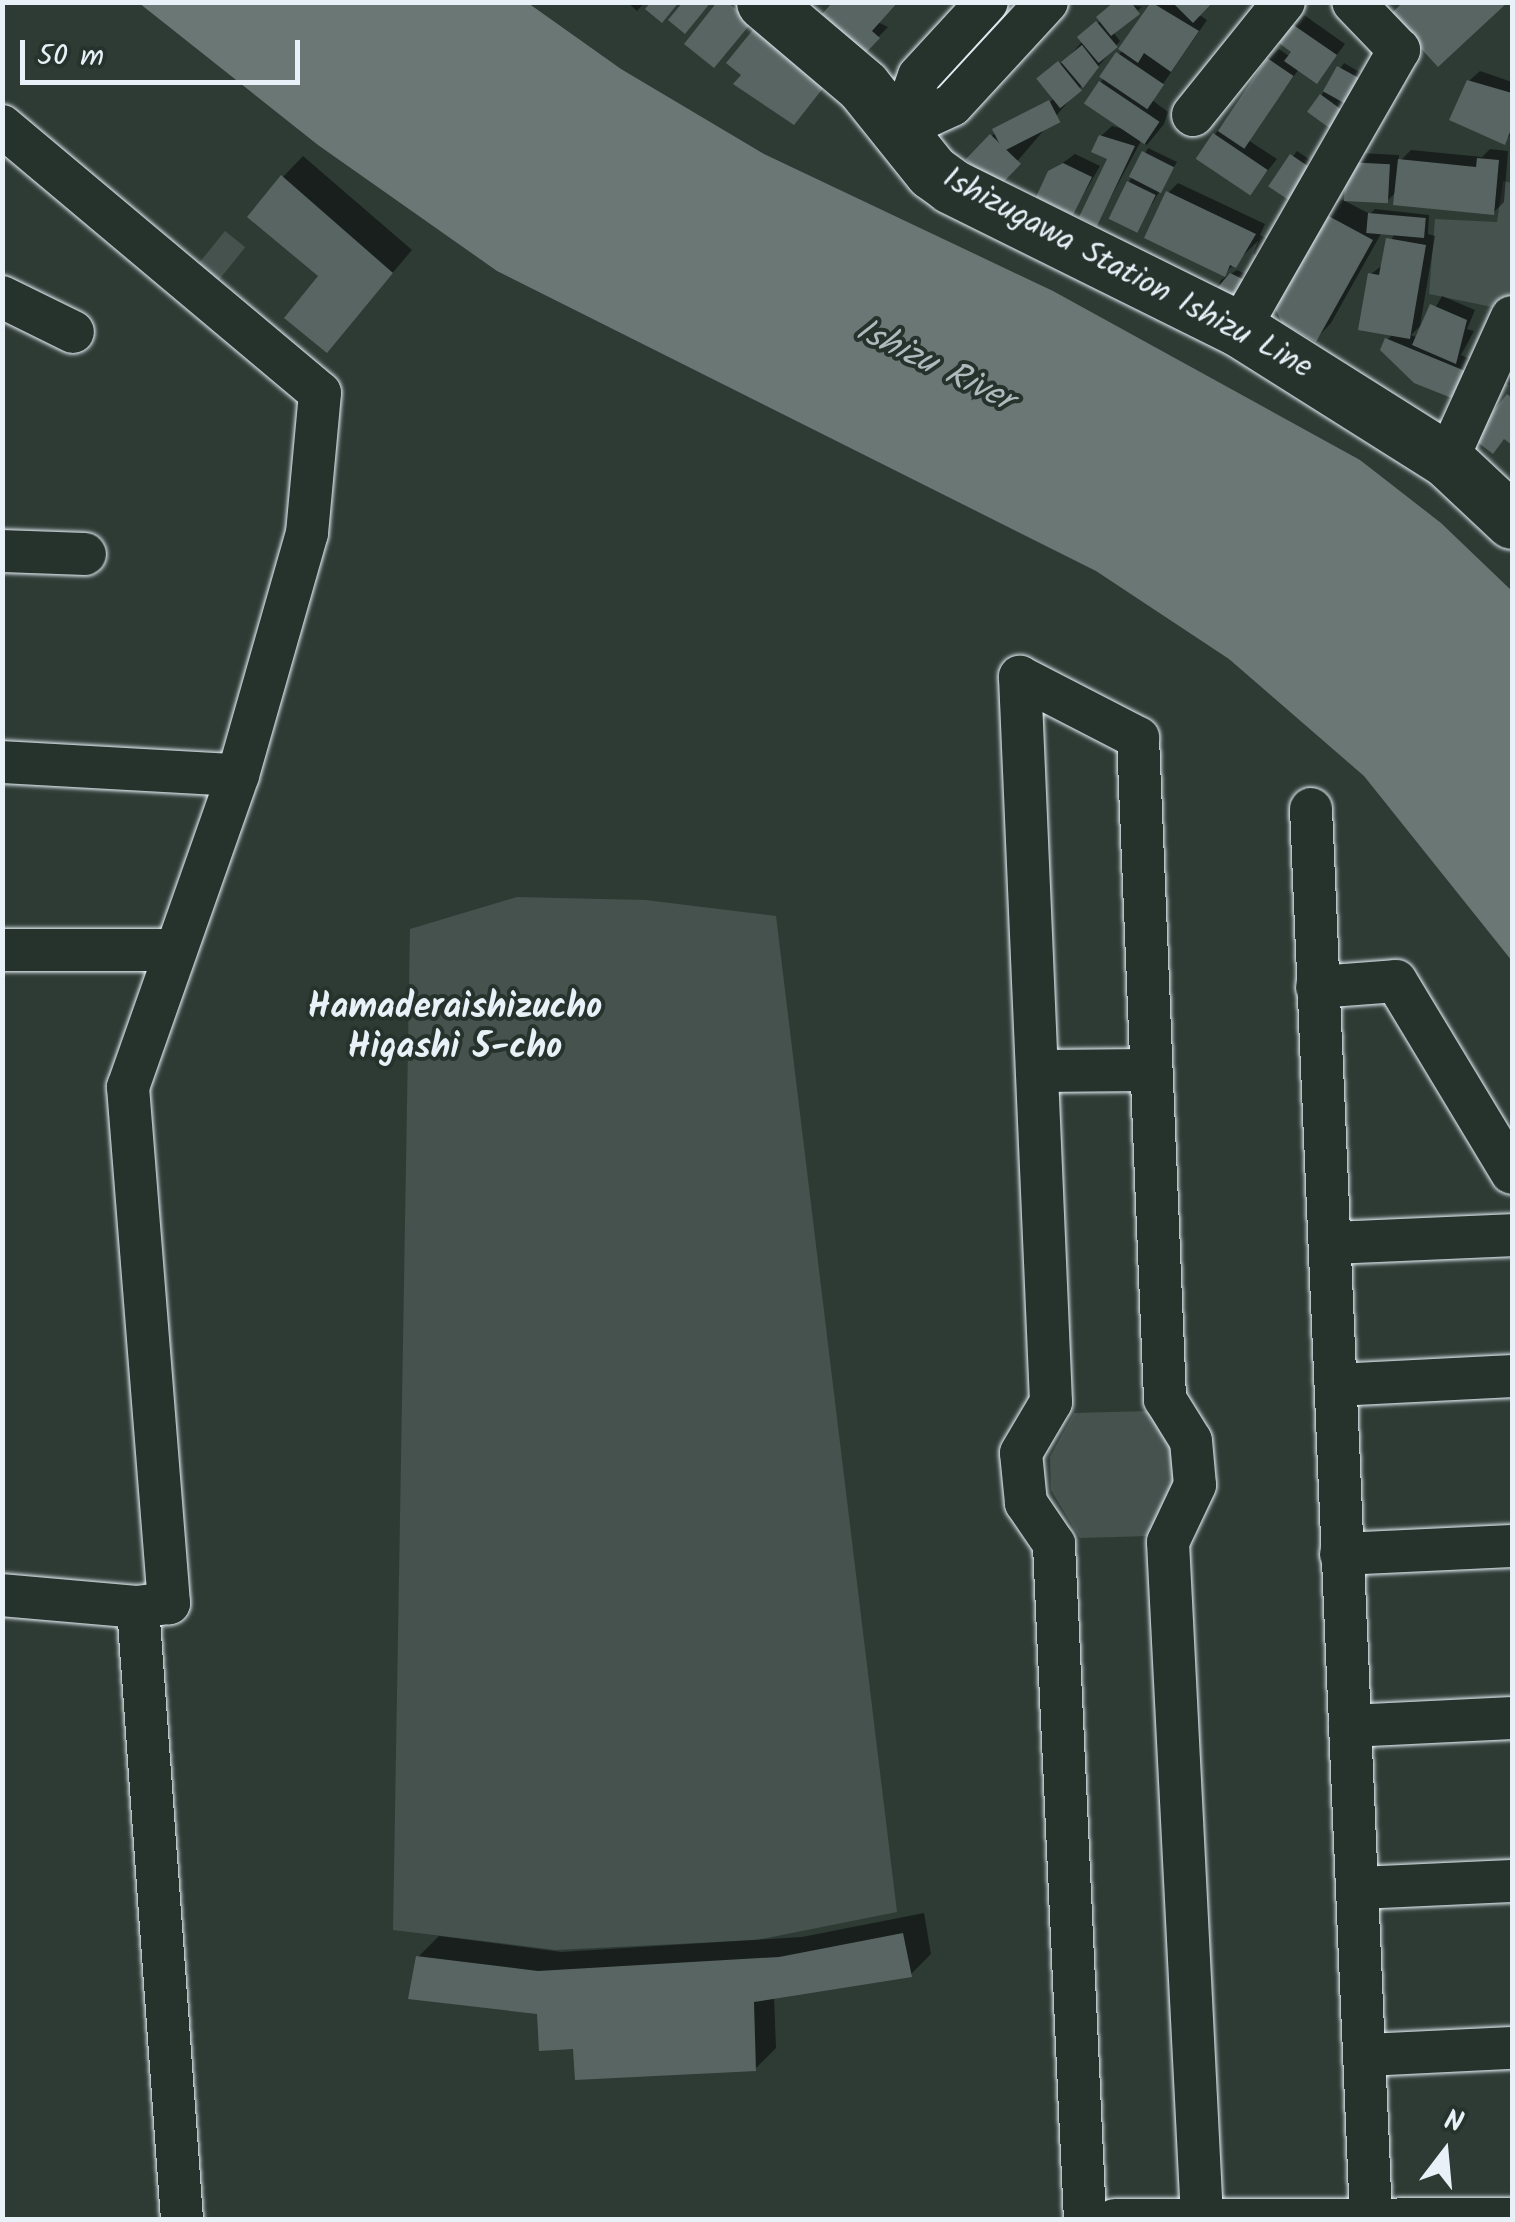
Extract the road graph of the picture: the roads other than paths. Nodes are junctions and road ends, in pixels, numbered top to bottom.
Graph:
1 (764, 2) edge
2 (987, 2) edge
3 (1047, 2) edge
4 (1284, 2) edge
5 (1353, 2) edge
6 (1193, 115) dead end
7 (2, 126) edge
8 (900, 129) junction
9 (2, 297) edge
10 (1512, 316) edge
11 (1240, 329) junction
12 (74, 332) dead end
13 (1447, 460) junction
14 (1512, 520) edge
15 (2, 552) edge
16 (84, 554) dead end
17 (2, 762) edge
18 (238, 774) junction
19 (1311, 809) dead end
20 (2, 950) edge
21 (176, 950) junction
22 (1317, 987) junction
23 (1151, 1070) junction
24 (1037, 1071) junction
25 (1512, 1172) edge
26 (1512, 1235) edge
27 (1330, 1243) junction
28 (1512, 1376) edge
29 (1337, 1385) junction
30 (1512, 1546) edge
31 (1341, 1554) junction
32 (2, 1595) edge
33 (138, 1607) junction
34 (1512, 1718) edge
35 (1350, 1726) junction
36 (1512, 1881) edge
37 (1358, 1888) junction
38 (1512, 2048) edge
39 (1367, 2055) junction
40 (1202, 2216) junction
41 (1371, 2219) edge
42 (1512, 2219) edge
43 (182, 2220) edge
44 (1085, 2220) edge
45 (1115, 2220) edge

1 - 8 main road, Ishizugawa Station Ishizu Line
2 - 8 street
3 - 8 street
4 - 6 street
5 - 11 street
7 - 18 street
8 - 11 main road, Ishizugawa Station Ishizu Line
9 - 12 street
10 - 13 street
11 - 13 main road, Ishizugawa Station Ishizu Line
13 - 14 main road, Ishizugawa Station Ishizu Line
15 - 16 street
17 - 18 street
18 - 21 street
19 - 22 street
20 - 21 street
21 - 33 street
22 - 25 street
22 - 27 street
23 - 24 street
23 - 24 street
23 - 40 street
24 - 44 street
26 - 27 street
27 - 29 street
28 - 29 street
29 - 31 street
30 - 31 street
31 - 35 street
32 - 33 street
33 - 43 street
34 - 35 street
35 - 37 street
36 - 37 street
37 - 39 street
38 - 39 street
39 - 41 street
40 - 41 street
40 - 45 street
41 - 42 street

